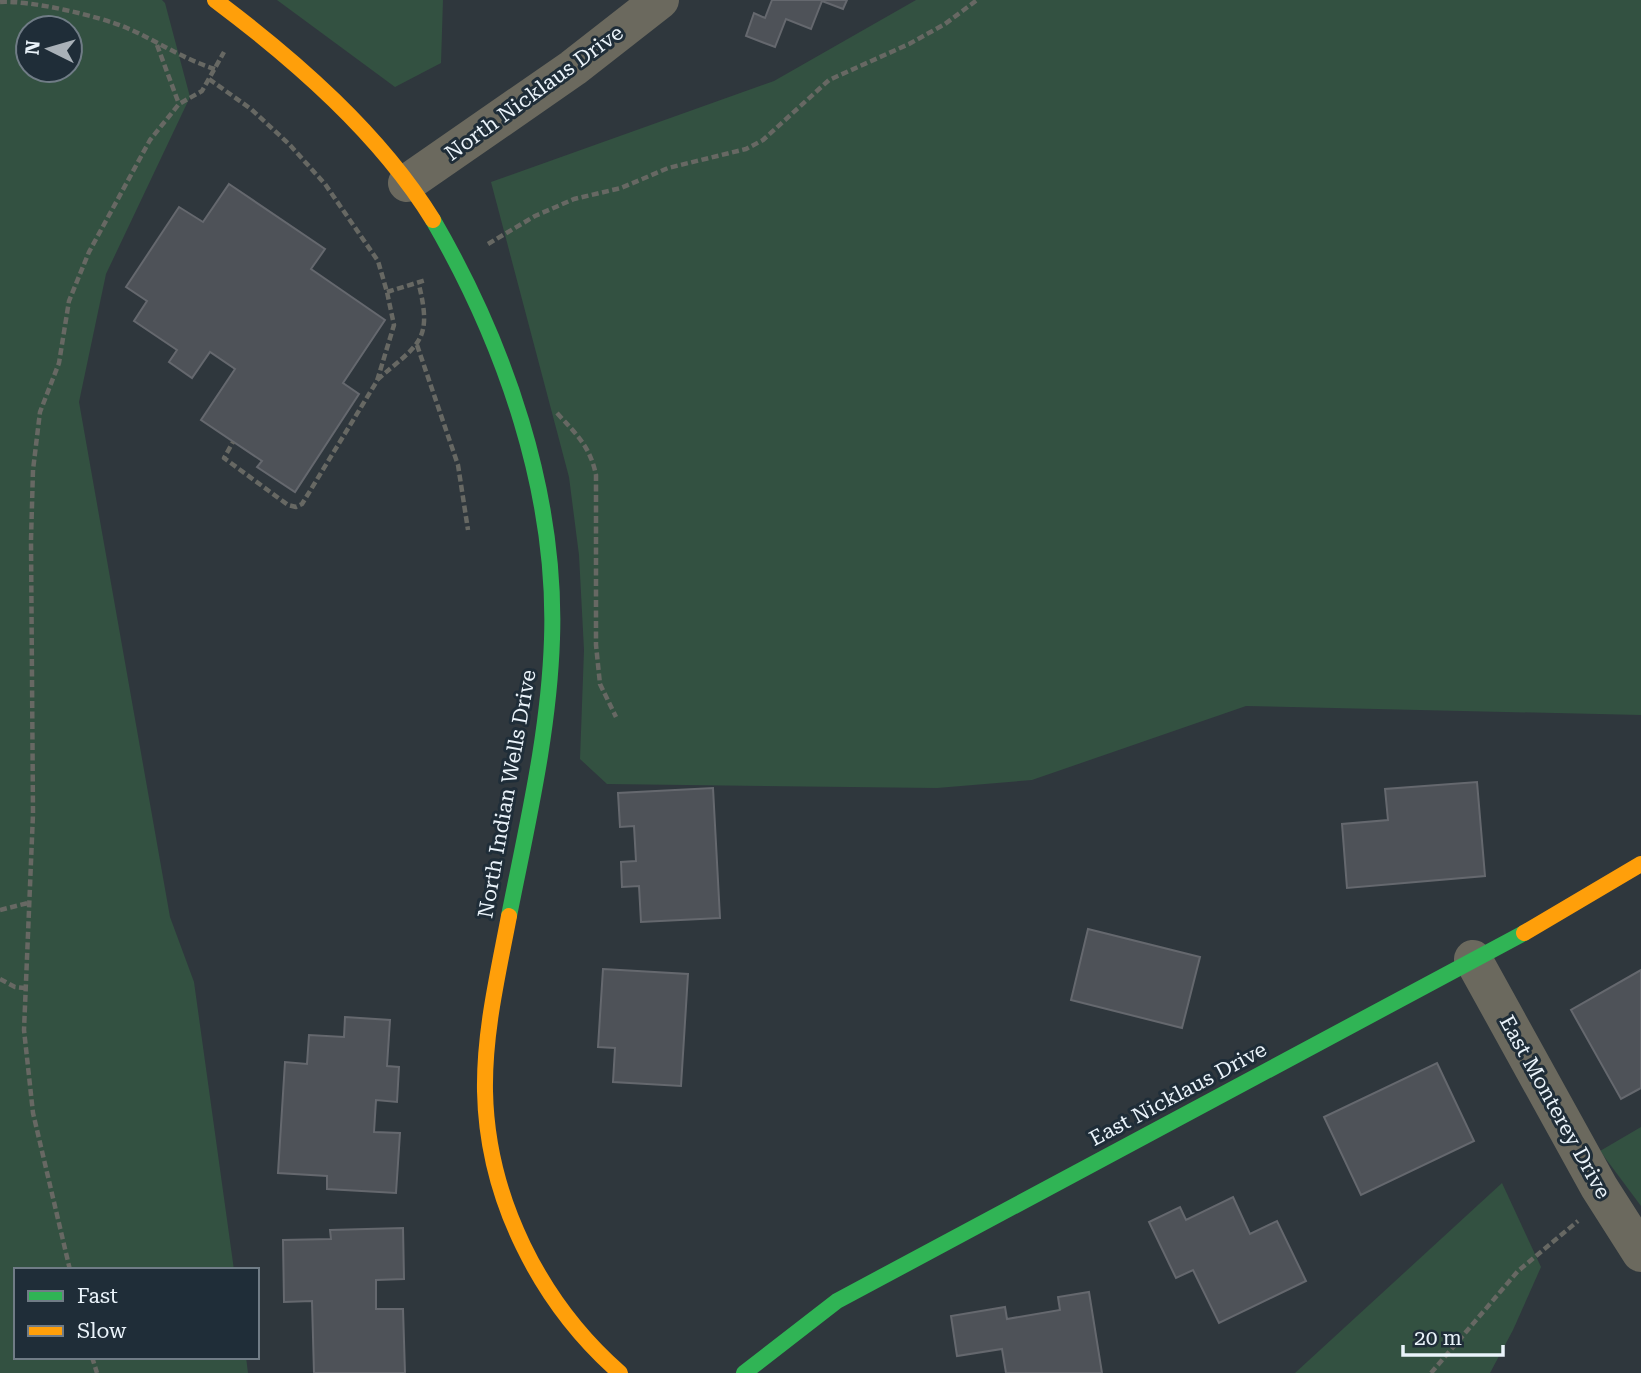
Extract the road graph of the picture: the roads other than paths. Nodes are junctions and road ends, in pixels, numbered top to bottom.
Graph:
1 (215, 0) edge
2 (660, 0) edge
3 (407, 183) junction
4 (1641, 864) edge
5 (1473, 959) junction
6 (1641, 1253) edge
7 (620, 1373) edge
8 (744, 1373) edge

1 - 3 street, North Indian Wells Drive
2 - 3 street, North Nicklaus Drive
3 - 7 street, North Indian Wells Drive
4 - 5 street, East Nicklaus Drive
5 - 6 street, East Monterey Drive
5 - 8 street, East Nicklaus Drive

